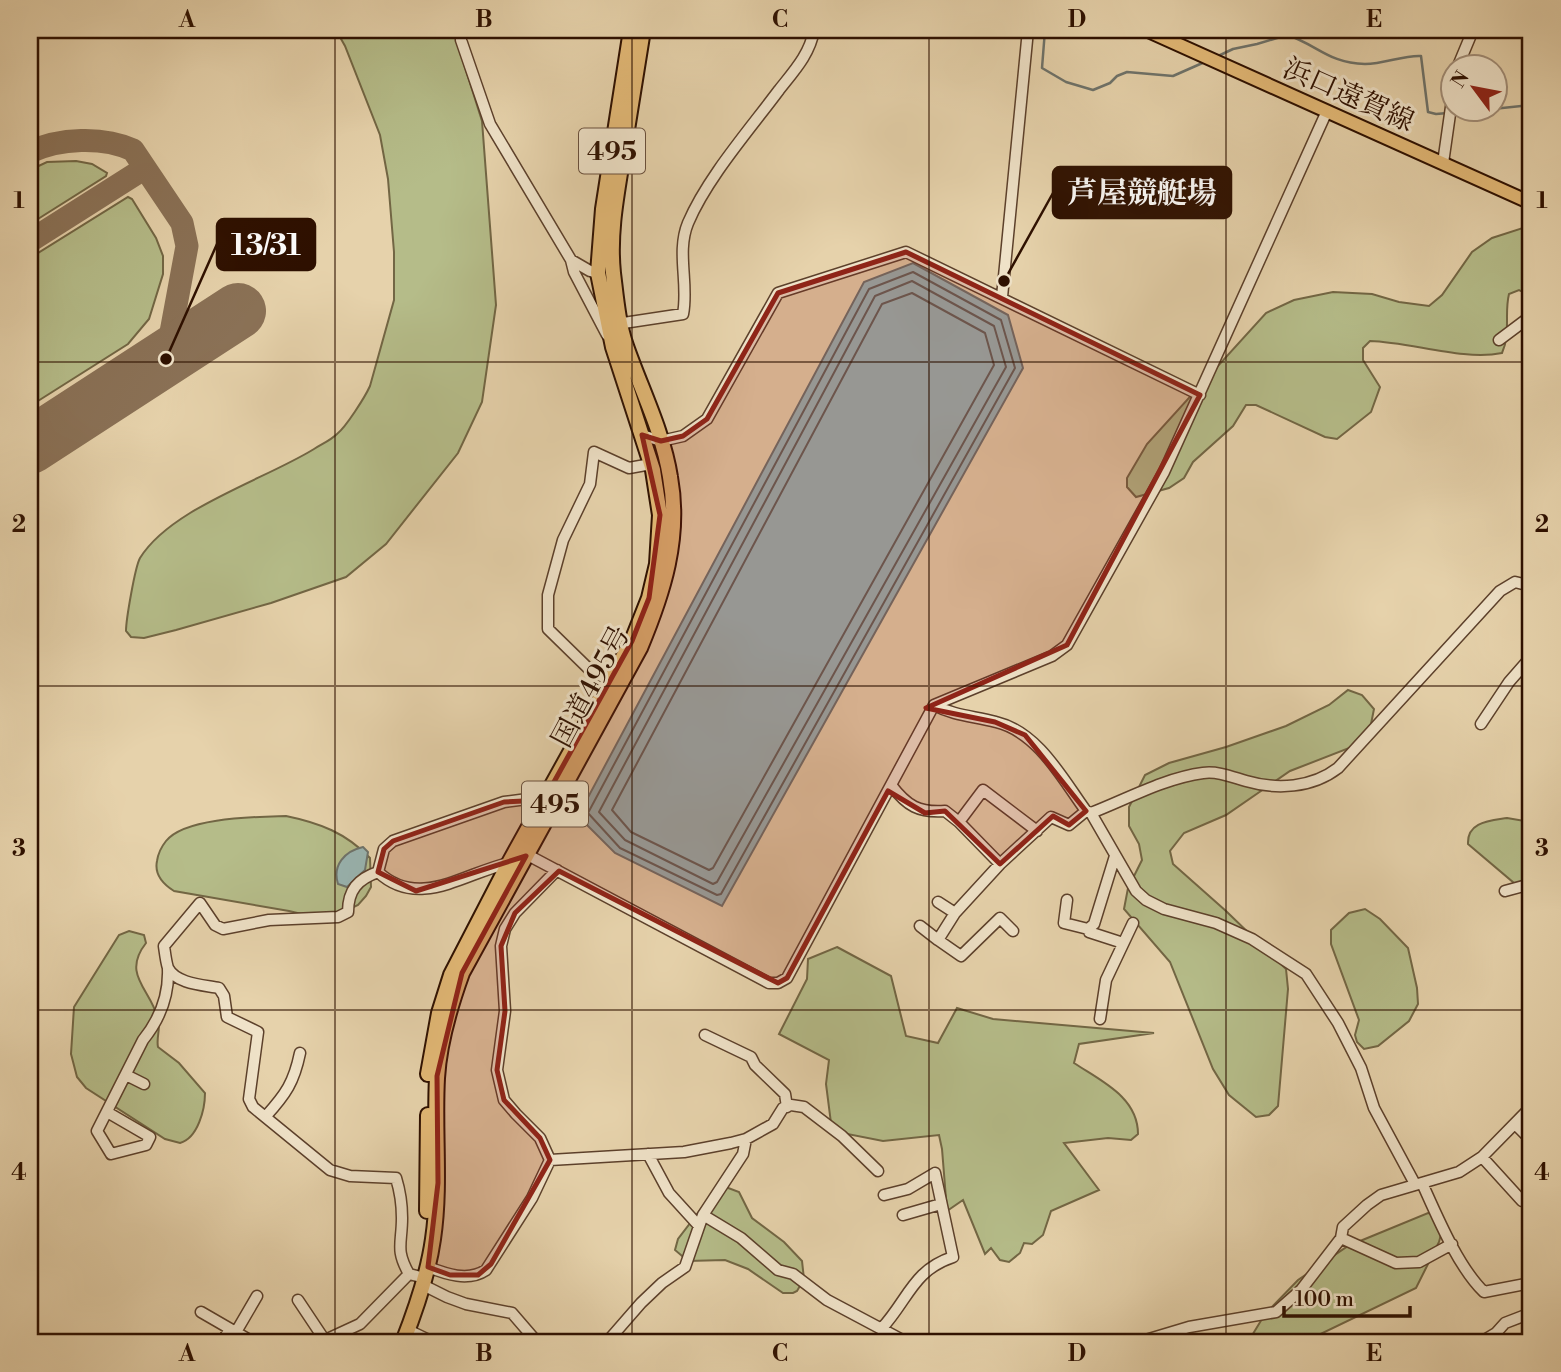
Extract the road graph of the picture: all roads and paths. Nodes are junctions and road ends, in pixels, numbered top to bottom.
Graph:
1 (461, 30) edge
2 (631, 30) edge
3 (643, 30) edge
4 (814, 30) edge
5 (1028, 30) edge
6 (1146, 30) edge
7 (1474, 30) edge
8 (1464, 52) edge
9 (1327, 111) junction
10 (1449, 122) edge
11 (1443, 163) junction
12 (1531, 203) edge
13 (571, 260) junction
14 (598, 273) junction
15 (1002, 297) junction
16 (1531, 316) edge
17 (614, 324) junction
18 (1499, 340) dead end
19 (613, 348) junction
20 (1200, 395) junction
21 (642, 435) junction
22 (661, 441) junction
23 (651, 464) junction
24 (1531, 586) edge
25 (1531, 657) edge
26 (610, 680) junction
27 (934, 705) junction
28 (1481, 724) dead end
29 (891, 785) junction
30 (544, 800) junction
31 (1089, 812) junction
32 (959, 822) junction
33 (1037, 831) junction
34 (522, 852) junction
35 (1115, 856) junction
36 (509, 863) junction
37 (1000, 864) junction
38 (557, 870) junction
39 (378, 872) junction
40 (1531, 884) edge
41 (1505, 891) dead end
42 (1067, 900) dead end
43 (937, 902) dead end
44 (955, 913) junction
45 (1133, 923) dead end
46 (920, 926) dead end
47 (1088, 929) junction
48 (1013, 931) dead end
49 (938, 940) junction
50 (1123, 943) junction
51 (169, 969) junction
52 (1100, 1019) dead end
53 (705, 1035) dead end
54 (300, 1053) dead end
55 (126, 1075) junction
56 (144, 1084) dead end
57 (787, 1107) junction
58 (1531, 1107) edge
59 (107, 1112) junction
60 (266, 1116) junction
61 (1516, 1125) junction
62 (746, 1139) junction
63 (1531, 1140) edge
64 (648, 1154) junction
65 (1482, 1157) junction
66 (550, 1160) junction
67 (878, 1171) dead end
68 (1418, 1184) junction
69 (884, 1195) dead end
70 (1522, 1201) dead end
71 (941, 1205) junction
72 (903, 1215) dead end
73 (701, 1220) junction
74 (1341, 1238) junction
75 (1452, 1244) junction
76 (419, 1276) junction
77 (1531, 1283) edge
78 (257, 1296) dead end
79 (298, 1300) dead end
80 (201, 1312) dead end
81 (1531, 1313) edge
82 (882, 1328) junction
83 (233, 1330) junction
84 (405, 1336) edge
85 (323, 1340) edge
86 (222, 1342) edge
87 (253, 1342) edge
88 (394, 1342) edge
89 (433, 1342) edge
90 (537, 1342) edge
91 (607, 1342) edge
92 (906, 1342) edge
93 (1139, 1342) edge
94 (1481, 1342) edge

1 - 13 street
2 - 14 highway, 国道495号 / 495
3 - 17 highway, 国道495号 / 495
4 - 17 street
5 - 15 street
6 - 9 main road, 浜口遠賀線
7 - 8 street
9 - 11 main road, 浜口遠賀線
9 - 20 street
10 - 11 street
11 - 12 main road, 浜口遠賀線
13 - 14 street
13 - 19 street
14 - 17 highway, 国道495号 / 495
15 - 20 street
15 - 22 street
16 - 18 street
17 - 19 highway, 国道495号 / 495
17 - 22 highway, 国道495号 / 495
19 - 21 highway, 国道495号 / 495
20 - 27 street
21 - 22 street
21 - 23 highway, 国道495号 / 495
22 - 34 highway, 国道495号 / 495
23 - 26 highway, 国道495号 / 495
23 - 26 street
24 - 31 street
25 - 28 street
26 - 30 highway, 国道495号 / 495
27 - 29 street
27 - 31 street
29 - 32 street
29 - 38 street
30 - 34 highway, 国道495号 / 495
30 - 39 street
31 - 33 street
31 - 35 street
32 - 33 street
32 - 37 street
33 - 37 street
34 - 36 highway, 国道495号 / 495
34 - 38 street
34 - 76 highway, 国道495号 / 495
35 - 47 street
35 - 68 street
36 - 39 street
36 - 76 highway, 国道495号 / 495
37 - 44 street
38 - 66 street
39 - 51 street
40 - 41 street
42 - 47 street
43 - 44 street
44 - 49 street
45 - 50 street
46 - 49 street
47 - 50 street
48 - 49 street
50 - 52 street
51 - 55 street
51 - 60 street
53 - 57 street
54 - 60 street
55 - 56 street
55 - 59 street
57 - 62 street
57 - 67 street
58 - 61 street
59 - 59 street
60 - 76 street
61 - 63 street
61 - 65 street
62 - 64 street
62 - 73 street
64 - 66 street
64 - 73 street
65 - 68 street
65 - 70 street
66 - 76 street
68 - 74 street
68 - 75 street
69 - 71 street
71 - 72 street
71 - 82 street
73 - 82 street
73 - 91 street
74 - 75 street
74 - 93 street
75 - 77 street
76 - 84 highway, 国道495号 / 495
76 - 85 street
76 - 88 highway, 国道495号 / 495
76 - 90 street
78 - 83 street
79 - 85 street
80 - 83 street
81 - 94 street
82 - 92 street
83 - 86 street
83 - 87 street
84 - 89 street

